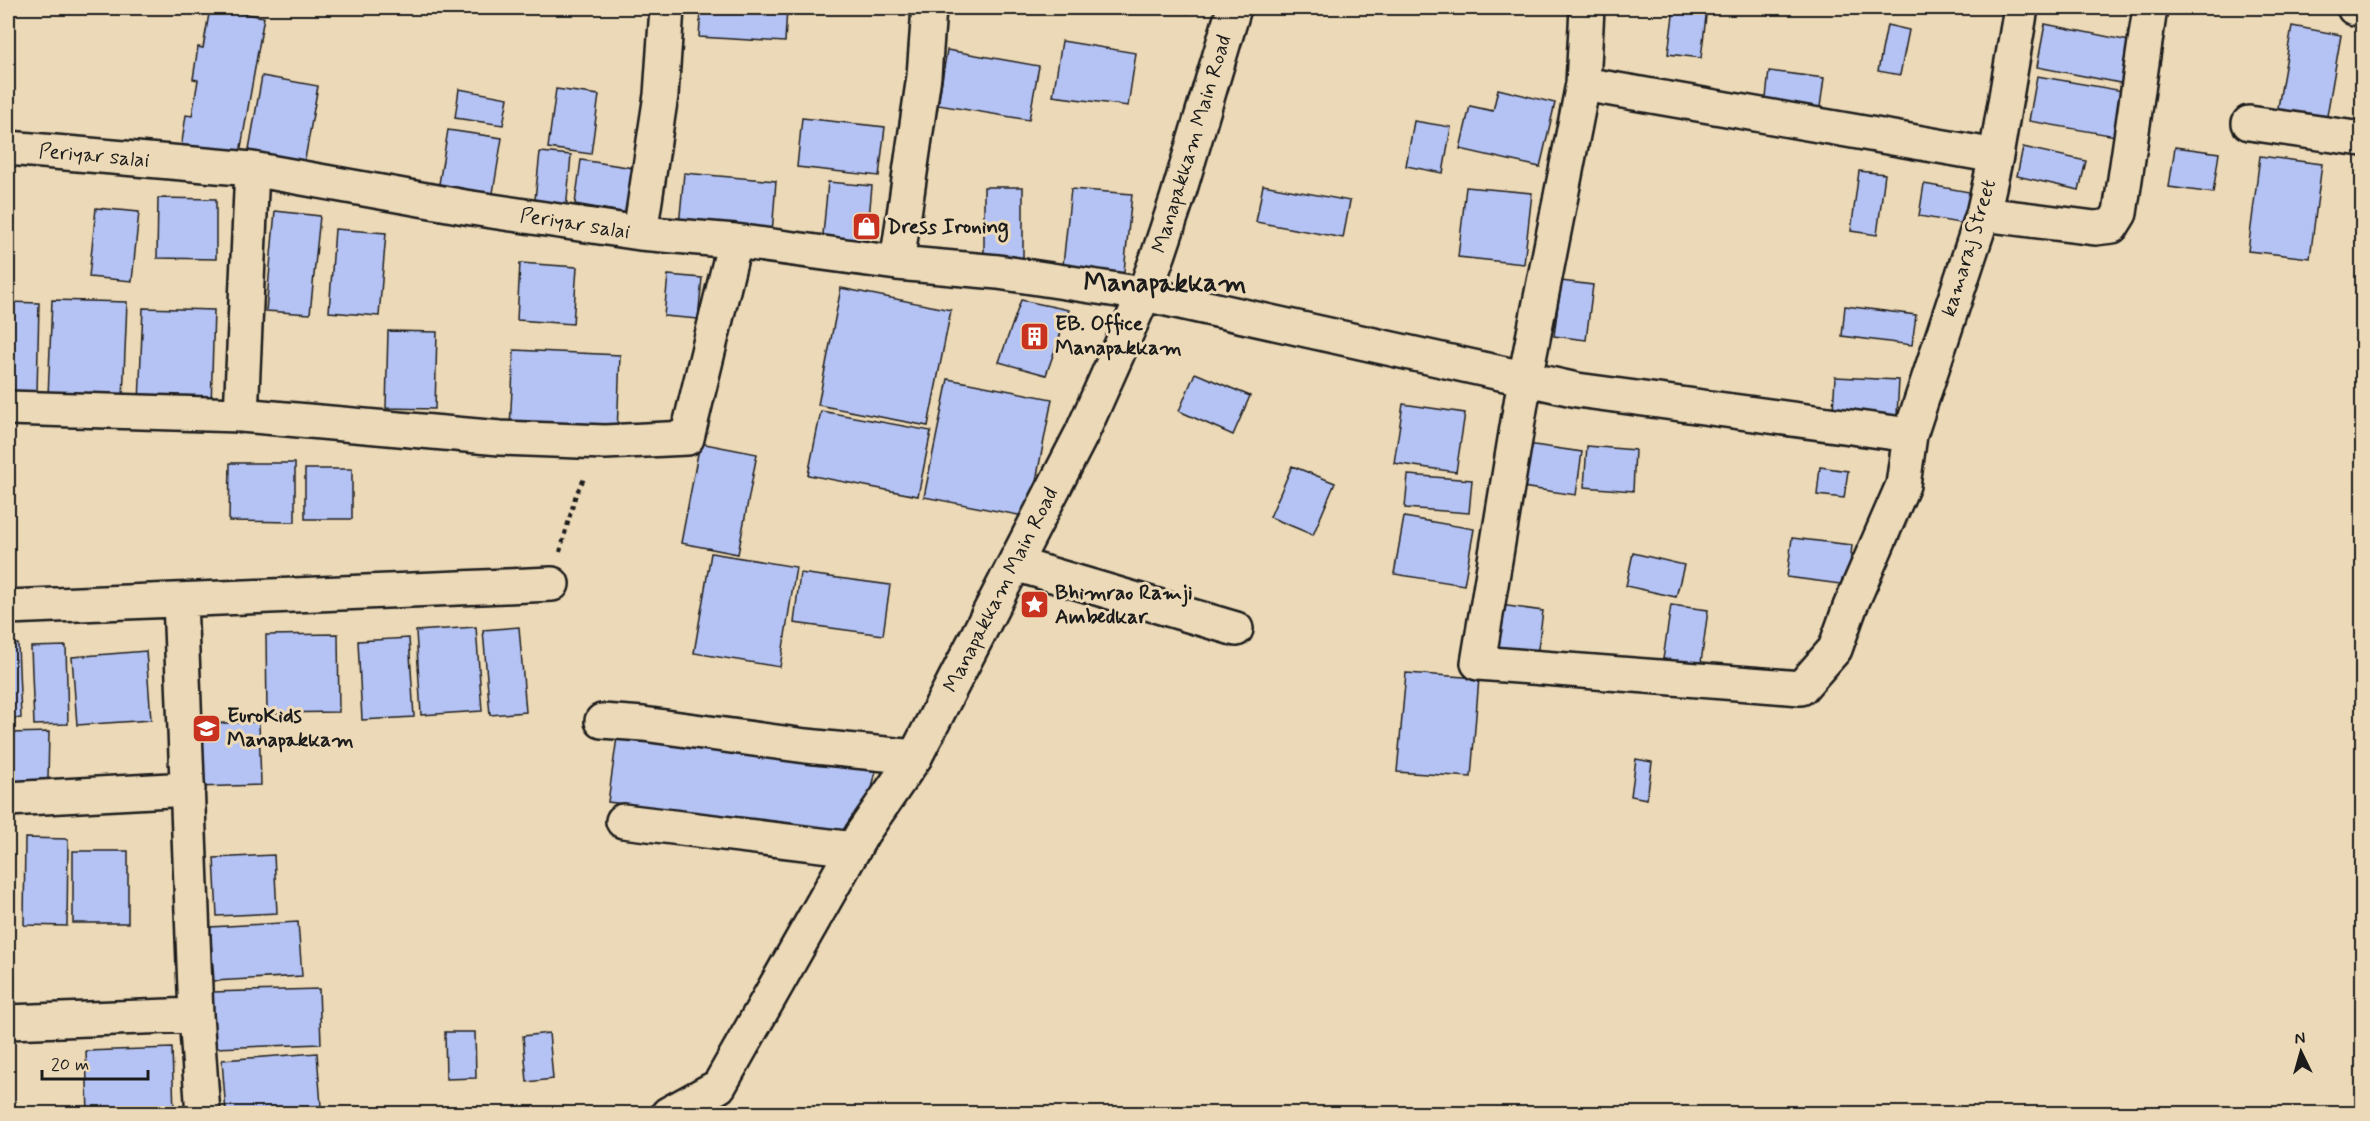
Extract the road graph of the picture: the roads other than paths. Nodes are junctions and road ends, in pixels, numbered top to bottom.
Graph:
1 (667, 8) edge
2 (929, 8) edge
3 (1234, 8) edge
4 (1587, 8) edge
5 (2020, 8) edge
6 (2150, 8) edge
7 (2354, 8) edge
8 (2362, 9) edge
9 (1582, 84) junction
10 (2249, 123) dead end
11 (2362, 139) edge
12 (8, 148) edge
13 (1996, 156) junction
14 (252, 169) junction
15 (1983, 214) junction
16 (640, 233) junction
17 (735, 241) junction
18 (897, 262) junction
19 (1144, 294) junction
20 (1525, 379) junction
21 (8, 408) edge
22 (241, 415) junction
23 (1910, 435) junction
24 (1015, 564) junction
25 (552, 585) road end
26 (180, 600) junction
27 (8, 607) edge
28 (1236, 629) dead end
29 (602, 722) dead end
30 (915, 757) junction
31 (188, 789) junction
32 (8, 799) edge
33 (623, 821) dead end
34 (854, 849) junction
35 (196, 1015) junction
36 (8, 1022) edge
37 (203, 1113) edge
38 (668, 1113) edge

1 - 16 street
2 - 18 street
3 - 19 street, Manapakkam Main Road
4 - 9 street
5 - 13 street, kamaraj Street
6 - 15 street
7 - 8 street
9 - 13 street
9 - 20 street
10 - 11 street
12 - 14 street, Periyar salai
13 - 15 street, kamaraj Street
14 - 16 street, Periyar salai
14 - 22 street
15 - 23 street, kamaraj Street
16 - 17 street, Periyar salai
17 - 18 street, Periyar salai
17 - 22 street
18 - 19 street, Periyar salai
19 - 20 street, Periyar salai
19 - 24 street, Manapakkam Main Road
20 - 23 street, Periyar salai
20 - 23 street, kamaraj Street
21 - 22 street
24 - 28 street
24 - 30 street, Manapakkam Main Road
25 - 26 street
26 - 27 street
26 - 31 street
29 - 30 street
30 - 34 street, Manapakkam Main Road
31 - 32 street
31 - 35 street
33 - 34 street
34 - 38 street, Manapakkam Main Road
35 - 36 street
35 - 37 street

